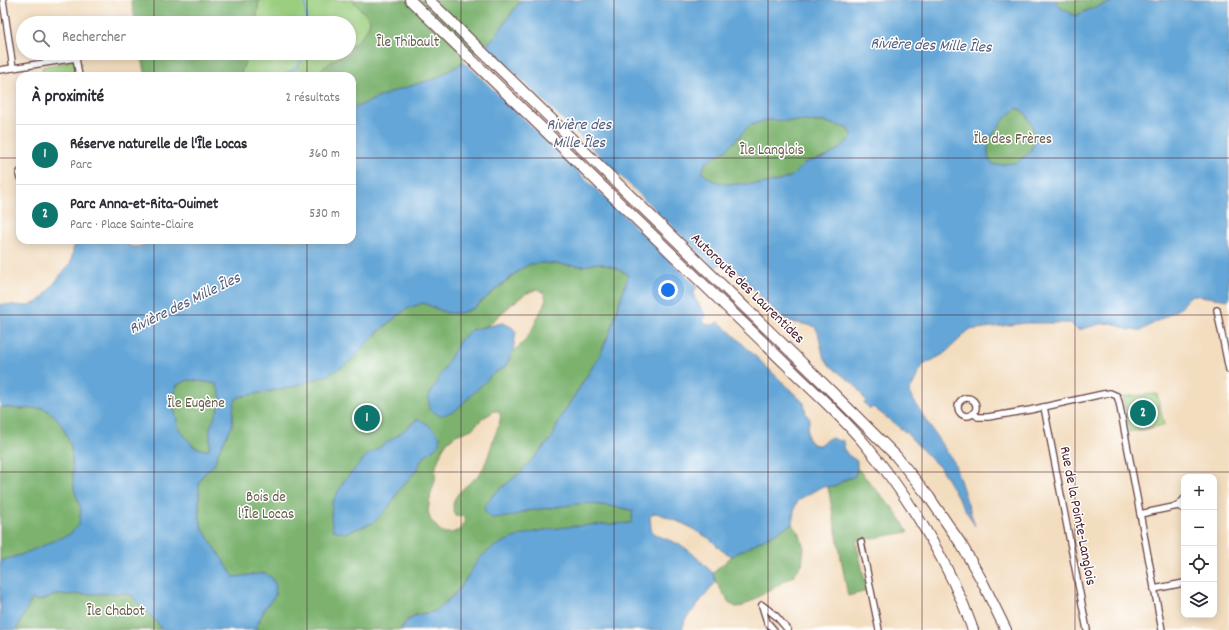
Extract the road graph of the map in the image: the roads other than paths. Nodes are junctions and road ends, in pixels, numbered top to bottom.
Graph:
1 (3, 0) edge
2 (410, 0) edge
3 (429, 0) edge
4 (54, 60) edge
5 (76, 60) edge
6 (13, 68) junction
7 (0, 70) edge
8 (78, 72) edge
9 (1217, 310) dead end
10 (1229, 370) edge
11 (1044, 406) junction
12 (973, 413) dead end
13 (1181, 508) edge
14 (1140, 514) junction
15 (861, 542) dead end
16 (1181, 584) edge
17 (1154, 589) junction
18 (774, 630) edge
19 (788, 630) edge
20 (879, 630) edge
21 (973, 630) edge
22 (1006, 630) edge
23 (1087, 630) edge
24 (1162, 630) edge

1 - 6 street
2 - 21 highway, Autoroute des Laurentides
3 - 22 highway, Autoroute des Laurentides
4 - 6 street
5 - 8 street
6 - 7 street
9 - 10 street
11 - 12 street
11 - 14 street
11 - 23 street, Rue de la Pointe-Langlois
13 - 14 street
14 - 17 street
15 - 20 street
16 - 17 street
17 - 24 street
18 - 19 street

